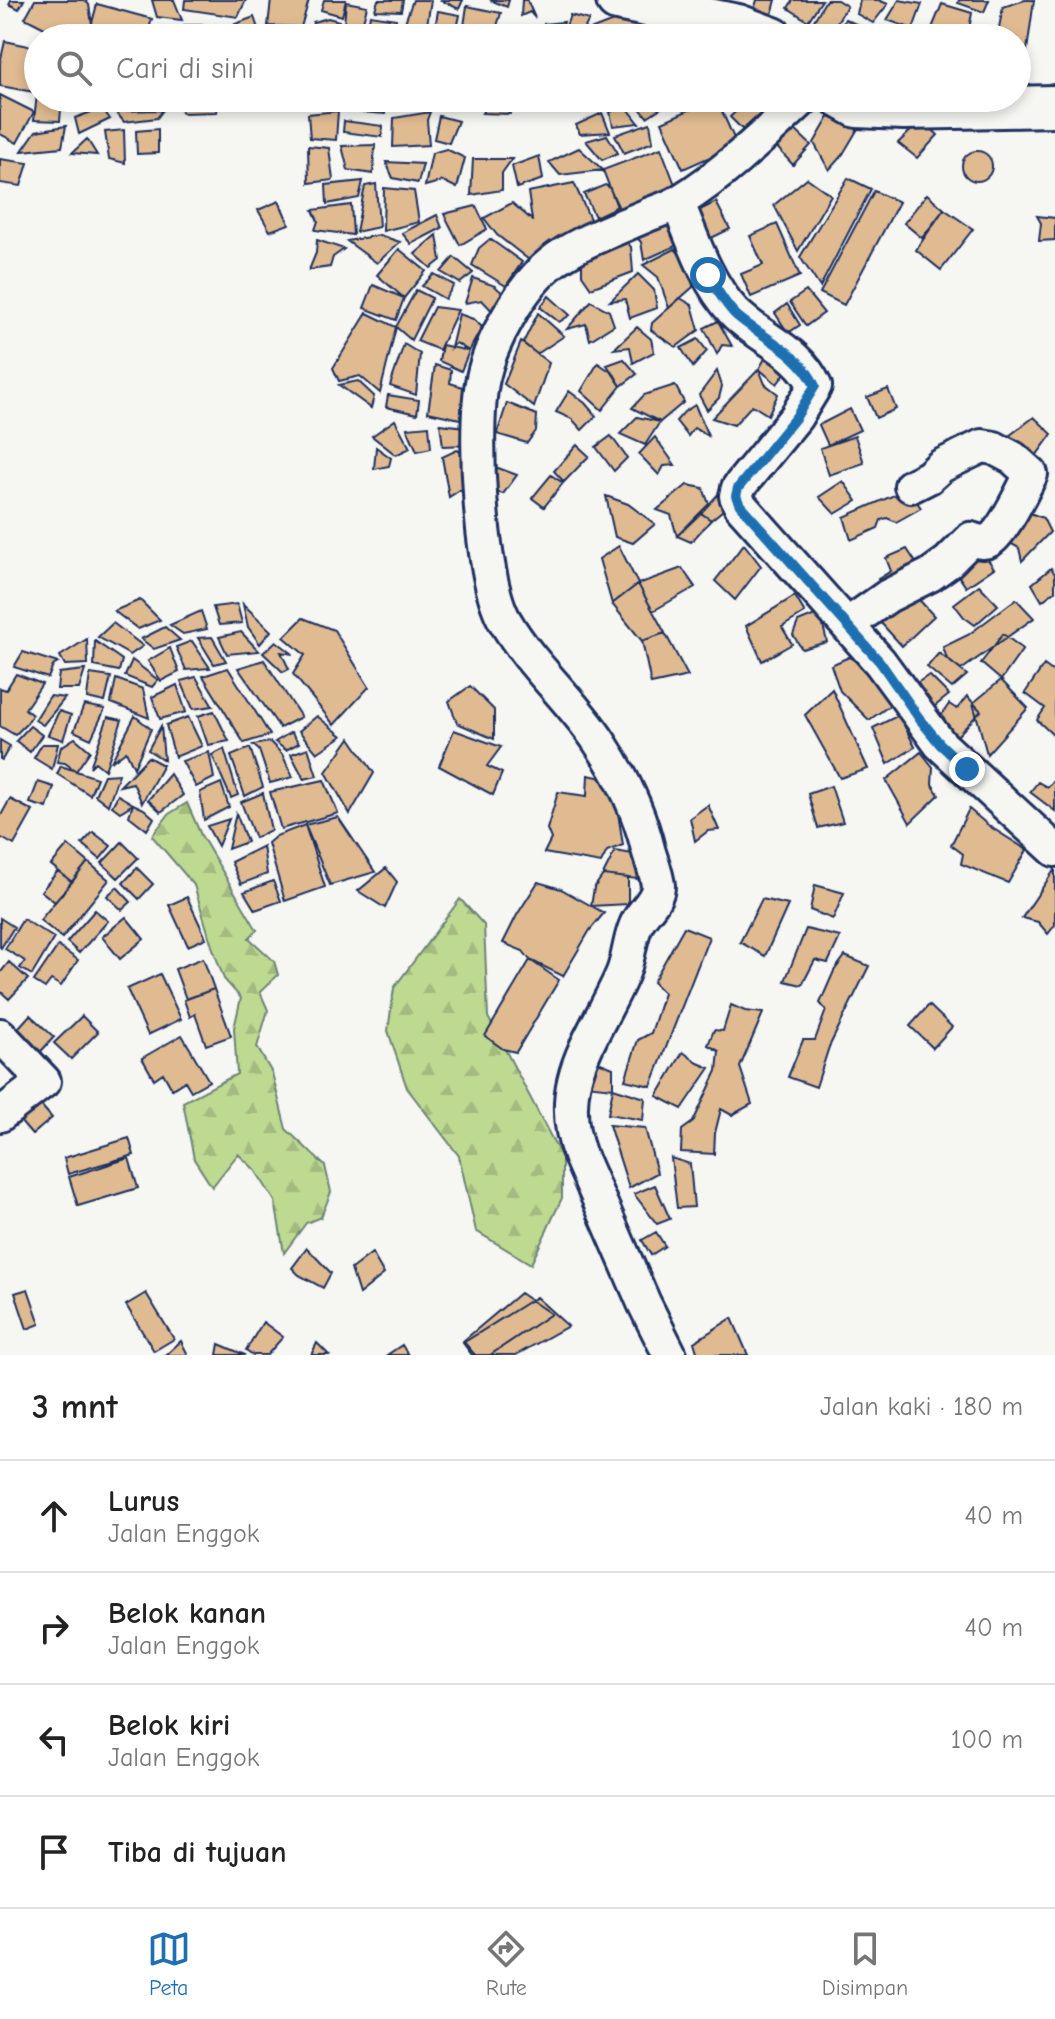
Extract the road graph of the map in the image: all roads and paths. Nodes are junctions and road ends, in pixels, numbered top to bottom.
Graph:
1 (617, 0) edge
2 (733, 24) edge
3 (1031, 106) edge
4 (1055, 106) edge
5 (788, 112) edge
6 (678, 203) junction
7 (911, 486) dead end
8 (847, 625) junction
9 (1055, 850) edge
10 (0, 1035) edge
11 (0, 1115) edge
12 (670, 1355) edge

1 - 2 main road
3 - 4 main road
5 - 6 street
6 - 8 street
6 - 12 street
7 - 8 street
8 - 9 street
10 - 11 street

